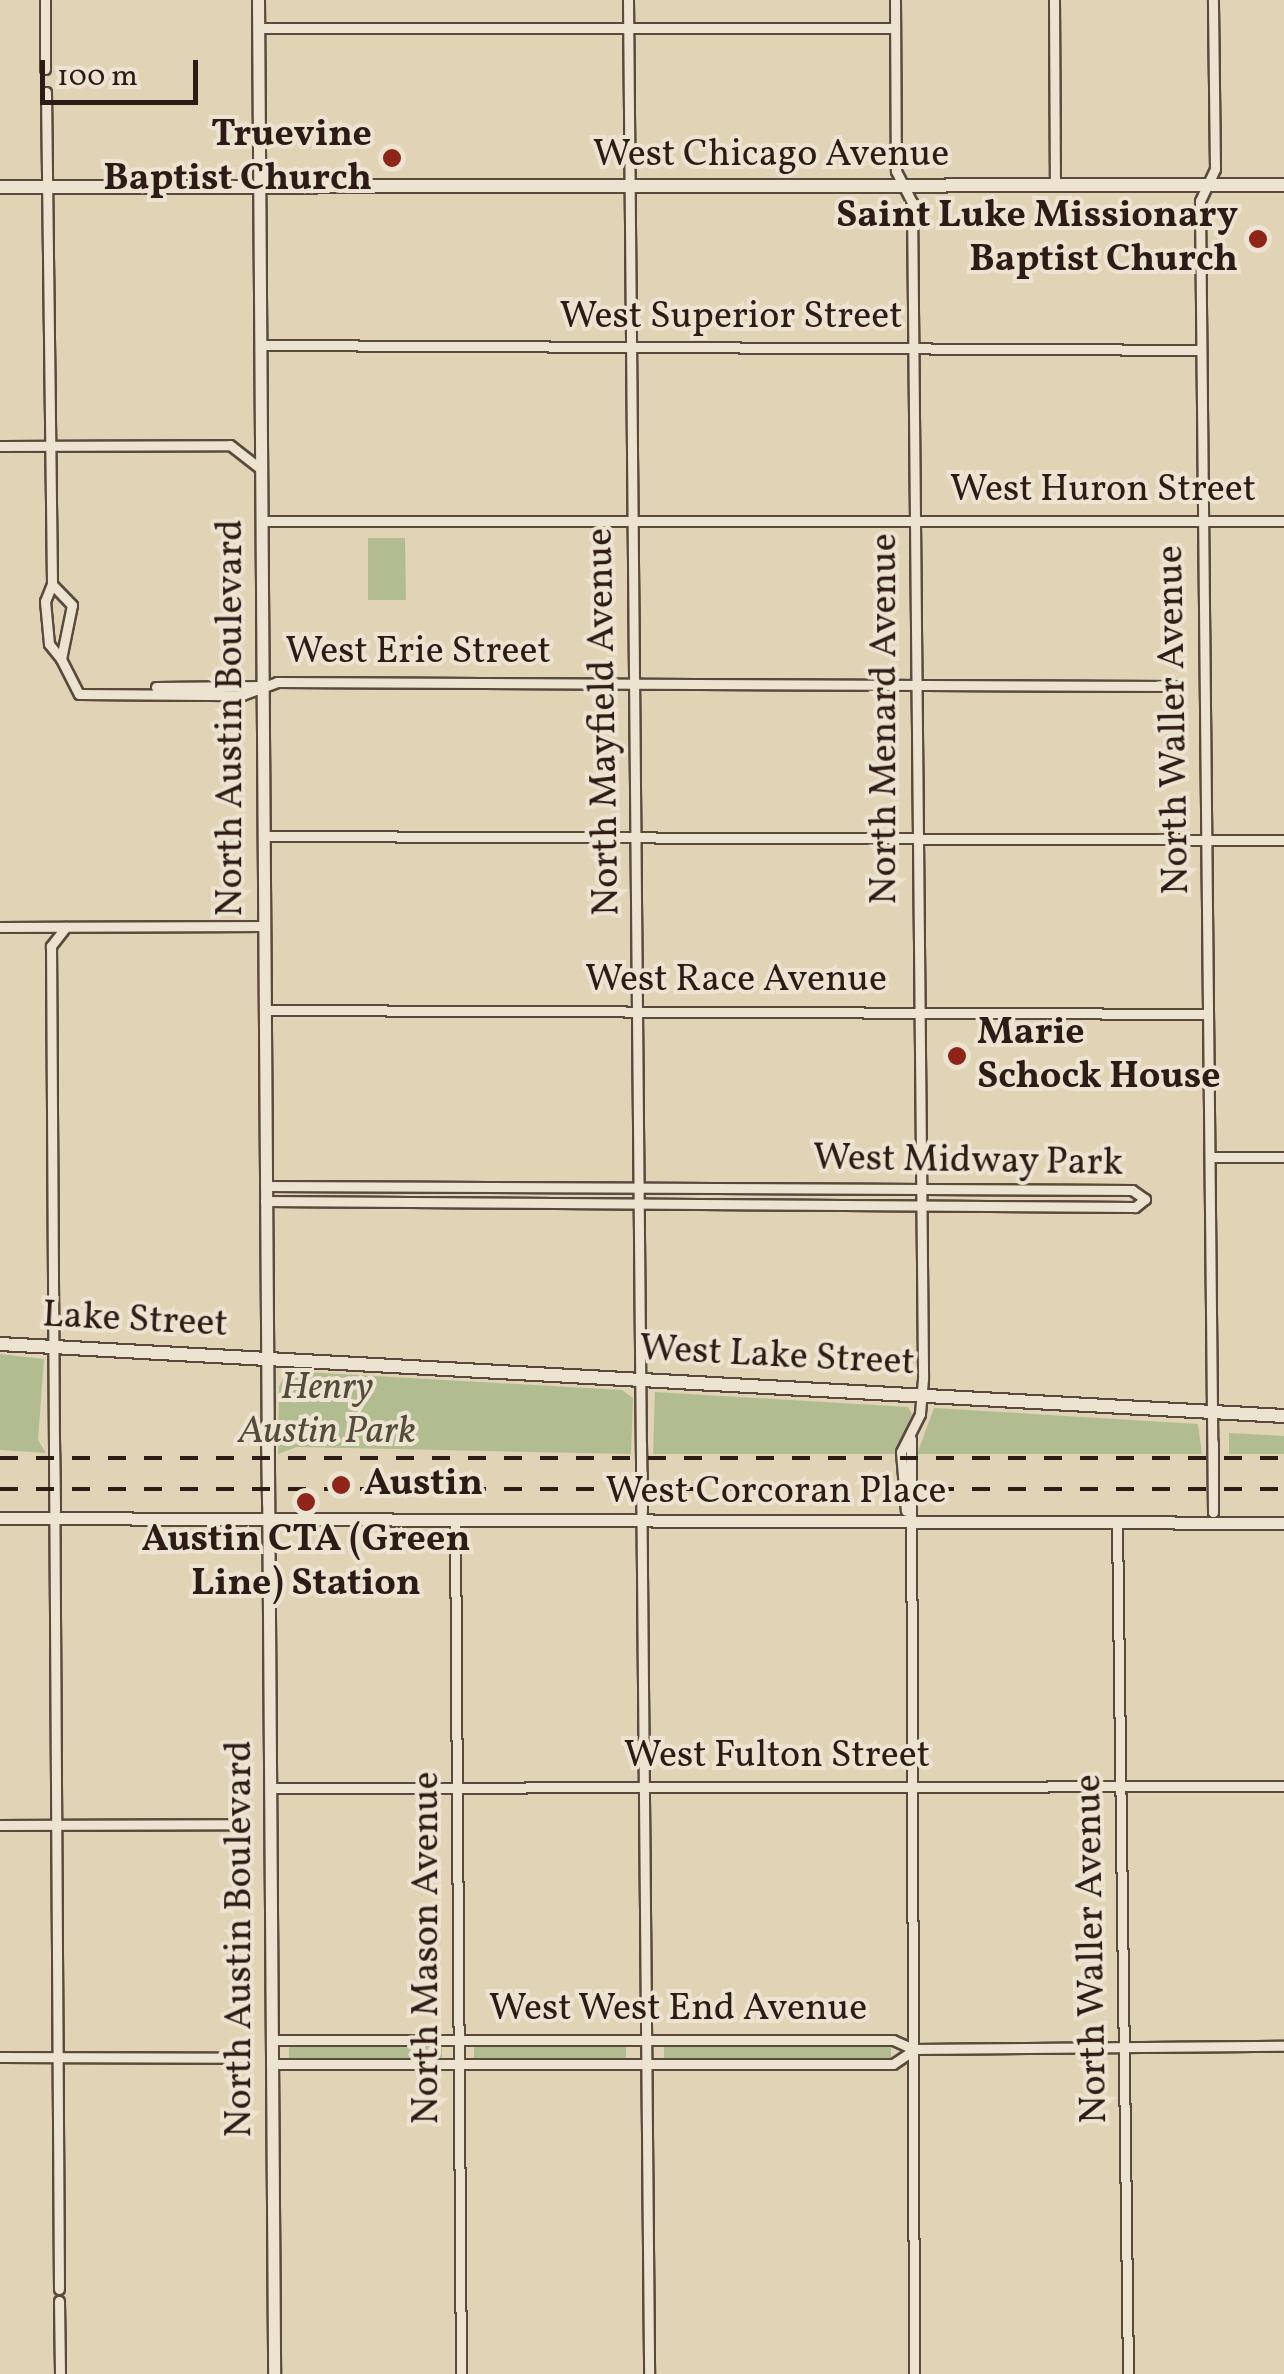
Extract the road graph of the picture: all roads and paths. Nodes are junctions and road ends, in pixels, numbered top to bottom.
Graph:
1 (45, 0) edge
2 (258, 0) edge
3 (628, 0) edge
4 (895, 0) edge
5 (1054, 0) edge
6 (1213, 0) edge
7 (628, 27) junction
8 (258, 28) junction
9 (895, 28) junction
10 (45, 70) dead end
11 (46, 92) dead end
12 (1284, 185) edge
13 (259, 186) junction
14 (629, 186) junction
15 (904, 186) junction
16 (1056, 186) junction
17 (1207, 186) junction
18 (0, 187) edge
19 (48, 187) junction
20 (260, 346) junction
21 (631, 347) junction
22 (914, 348) junction
23 (1201, 350) junction
24 (0, 446) edge
25 (50, 446) junction
26 (261, 469) junction
27 (261, 521) junction
28 (633, 521) junction
29 (915, 521) junction
30 (1203, 521) junction
31 (1284, 521) edge
32 (52, 584) junction
33 (61, 659) junction
34 (635, 683) junction
35 (262, 686) junction
36 (916, 686) junction
37 (1175, 686) dead end
38 (132, 690) junction
39 (263, 836) junction
40 (636, 837) junction
41 (918, 838) junction
42 (1206, 840) junction
43 (1284, 840) edge
44 (264, 926) junction
45 (0, 927) edge
46 (66, 927) junction
47 (264, 1010) junction
48 (638, 1010) junction
49 (919, 1012) junction
50 (1208, 1014) junction
51 (1210, 1157) junction
52 (1284, 1157) edge
53 (266, 1186) junction
54 (640, 1188) junction
55 (920, 1189) junction
56 (1065, 1190) junction
57 (266, 1201) junction
58 (640, 1204) junction
59 (920, 1206) junction
60 (1064, 1206) junction
61 (0, 1344) edge
62 (53, 1347) junction
63 (266, 1358) junction
64 (640, 1379) junction
65 (922, 1396) junction
66 (1213, 1412) junction
67 (1284, 1416) edge
68 (55, 1516) junction
69 (906, 1517) junction
70 (1213, 1517) junction
71 (0, 1518) edge
72 (642, 1518) junction
73 (455, 1522) junction
74 (1118, 1522) junction
75 (268, 1523) junction
76 (1284, 1523) edge
77 (1120, 1786) junction
78 (1284, 1786) edge
79 (457, 1787) junction
80 (644, 1787) junction
81 (909, 1787) junction
82 (270, 1788) junction
83 (238, 1824) dead end
84 (0, 1825) edge
85 (56, 1825) junction
86 (271, 2040) junction
87 (458, 2040) junction
88 (646, 2040) junction
89 (1284, 2046) edge
90 (1124, 2047) junction
91 (913, 2049) junction
92 (0, 2057) edge
93 (58, 2057) junction
94 (242, 2058) dead end
95 (272, 2064) junction
96 (459, 2065) junction
97 (646, 2065) junction
98 (59, 2289) dead end
99 (59, 2301) dead end
100 (60, 2374) edge
101 (274, 2374) edge
102 (461, 2374) edge
103 (649, 2374) edge
104 (914, 2374) edge
105 (1128, 2374) edge

1 - 10 street
2 - 8 street, North Austin Boulevard
3 - 7 street, North Mayfield Avenue
4 - 9 street, North Menard Avenue
5 - 16 street
6 - 17 street, North Waller Avenue
7 - 8 street
7 - 9 street
7 - 14 street, North Mayfield Avenue
8 - 13 street, North Austin Boulevard
9 - 15 street, North Menard Avenue
11 - 19 street
12 - 17 main road, West Chicago Avenue
13 - 14 main road, West Chicago Avenue
13 - 19 main road, West Chicago Avenue
13 - 20 street, North Austin Boulevard
14 - 15 main road, West Chicago Avenue
14 - 21 street, North Mayfield Avenue
15 - 16 main road, West Chicago Avenue
15 - 22 street, North Menard Avenue
16 - 17 main road, West Chicago Avenue
17 - 23 street, North Waller Avenue
18 - 19 main road, West Chicago Avenue
19 - 25 street
20 - 21 street, West Superior Street
20 - 26 street, North Austin Boulevard
21 - 22 street, West Superior Street
21 - 28 street, North Mayfield Avenue
22 - 23 street, West Superior Street
22 - 29 street, North Menard Avenue
23 - 30 street, North Waller Avenue
24 - 25 street
25 - 26 street
25 - 32 street
26 - 27 street, North Austin Boulevard
27 - 28 street, West Huron Street
27 - 35 street, North Austin Boulevard
28 - 29 street, West Huron Street
28 - 34 street, North Mayfield Avenue
29 - 30 street, West Huron Street
29 - 36 street, North Menard Avenue
30 - 31 street, West Huron Street
30 - 42 street, North Waller Avenue
32 - 33 street
32 - 33 street
33 - 38 street
34 - 35 street, West Erie Street
34 - 36 street, West Erie Street
34 - 40 street, North Mayfield Avenue
35 - 38 street
35 - 38 street
35 - 39 street, North Austin Boulevard
36 - 37 street, West Erie Street
36 - 41 street, North Menard Avenue
39 - 40 street
39 - 44 street, North Austin Boulevard
40 - 41 street
40 - 48 street, North Mayfield Avenue
41 - 42 street
41 - 49 street, North Menard Avenue
42 - 43 street
42 - 50 street, North Waller Avenue
44 - 46 street
44 - 47 street, North Austin Boulevard
45 - 46 street
46 - 62 street
47 - 48 street, West Race Avenue
47 - 53 street, North Austin Boulevard
48 - 49 street, West Race Avenue
48 - 54 street, North Mayfield Avenue
49 - 50 street, West Race Avenue
49 - 55 street, North Menard Avenue
50 - 51 street, North Waller Avenue
51 - 52 street
51 - 66 street, North Waller Avenue
53 - 54 street, West Midway Park
53 - 57 street, North Austin Boulevard
54 - 55 street, West Midway Park
54 - 58 street, North Mayfield Avenue
55 - 56 street, West Midway Park
55 - 59 street, North Menard Avenue
56 - 60 street
56 - 60 street, West Midway Park
57 - 58 street, West Midway Park
57 - 63 street, North Austin Boulevard
58 - 59 street, West Midway Park
58 - 64 street, North Mayfield Avenue
59 - 60 street, West Midway Park
59 - 65 street, North Menard Avenue
61 - 62 main road, Lake Street
62 - 63 main road, Lake Street
62 - 68 street
63 - 64 main road, West Lake Street
63 - 75 street, North Austin Boulevard
64 - 65 main road, West Lake Street
64 - 72 street, North Mayfield Avenue
65 - 66 main road, West Lake Street
65 - 69 street, North Menard Avenue
66 - 67 main road, West Lake Street
66 - 70 street, North Waller Avenue
68 - 71 street, West Corcoran Place
68 - 75 street, West Corcoran Place
68 - 85 street
69 - 72 street, West Corcoran Place
69 - 74 street, West Corcoran Place
69 - 81 street, North Menard Avenue
70 - 74 street, West Corcoran Place
70 - 76 street, West Corcoran Place
72 - 73 street, West Corcoran Place
72 - 80 street, North Mayfield Avenue
73 - 75 street, West Corcoran Place
73 - 79 street, North Mason Avenue
74 - 77 street, North Waller Avenue
75 - 82 street, North Austin Boulevard
77 - 78 street, West Fulton Street
77 - 81 street, West Fulton Street
77 - 90 street, North Waller Avenue
79 - 80 street, West Fulton Street
79 - 82 street, West Fulton Street
79 - 87 street, North Mason Avenue
80 - 81 street, West Fulton Street
80 - 88 street, North Mayfield Avenue
81 - 91 street, North Menard Avenue
82 - 86 street, North Austin Boulevard
83 - 85 street
84 - 85 street
85 - 93 street
86 - 87 street, West West End Avenue
86 - 95 street, North Austin Boulevard
87 - 88 street, West West End Avenue
87 - 96 street, North Mason Avenue
88 - 91 street, West West End Avenue
88 - 97 street, North Mayfield Avenue
89 - 90 street
90 - 91 street
90 - 105 street, North Waller Avenue
91 - 97 street, West West End Avenue
91 - 104 street, North Menard Avenue
92 - 93 street
93 - 94 street
93 - 98 street
95 - 96 street, West West End Avenue
95 - 101 street, North Austin Boulevard
96 - 97 street, West West End Avenue
96 - 102 street, North Mason Avenue
97 - 103 street, North Mayfield Avenue
99 - 100 street

